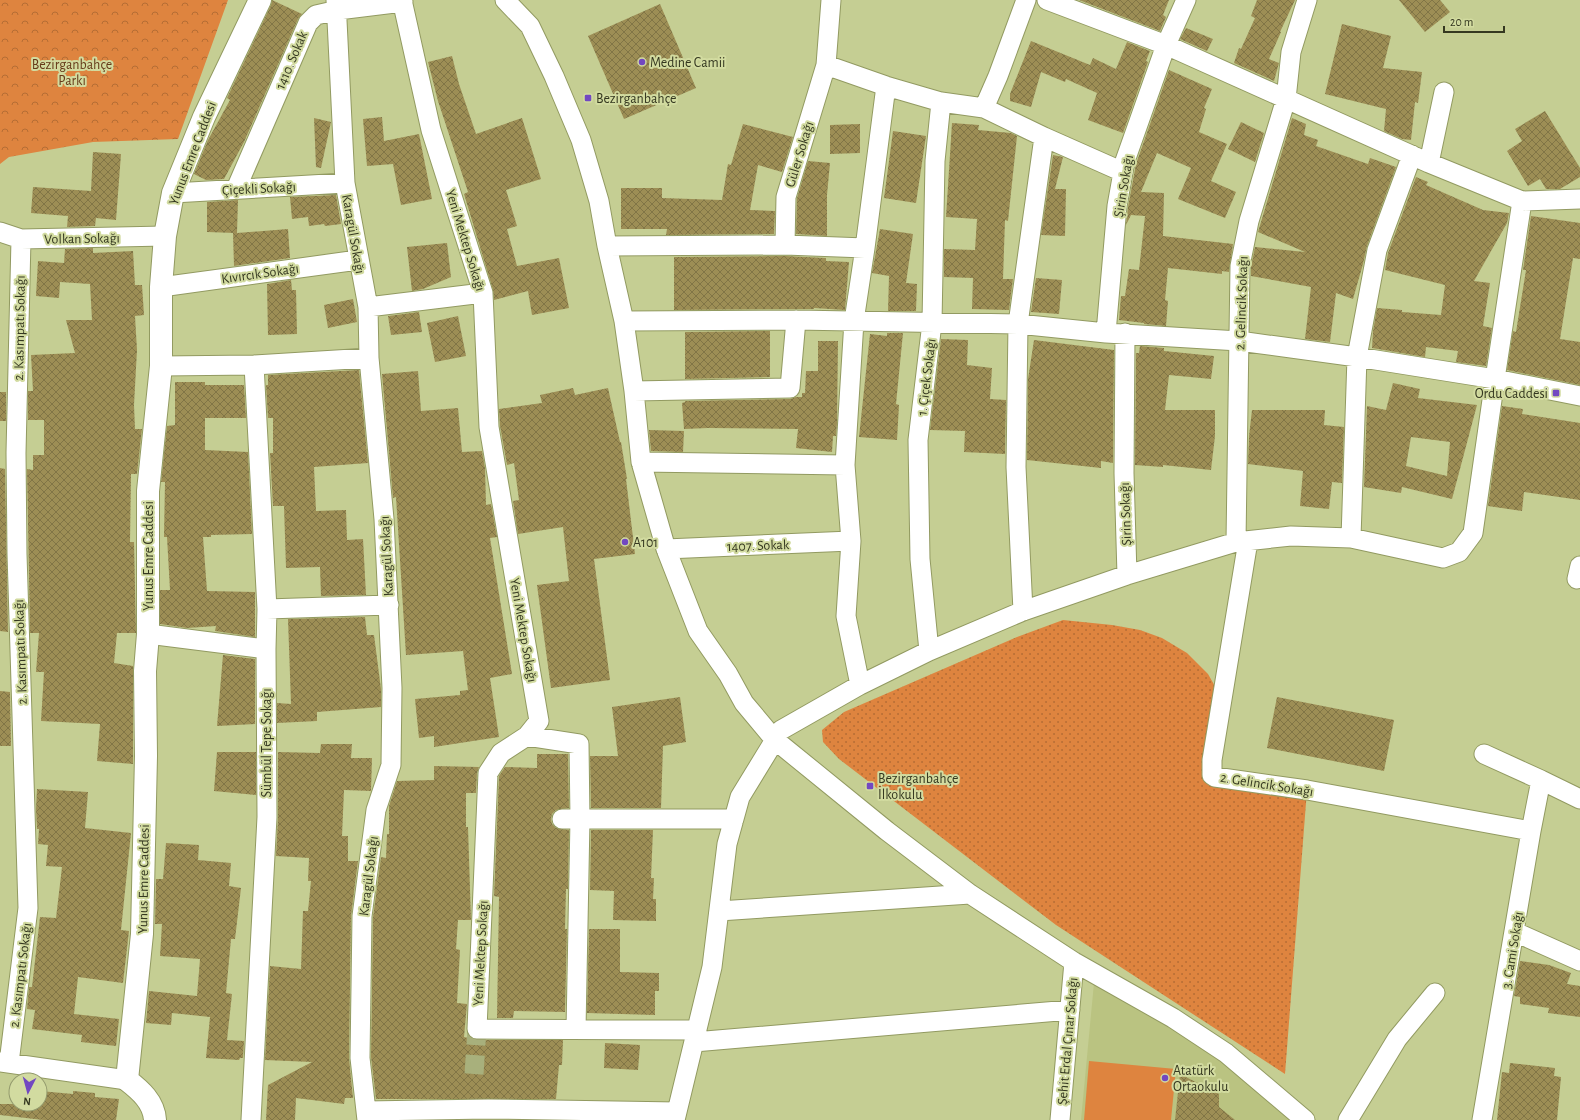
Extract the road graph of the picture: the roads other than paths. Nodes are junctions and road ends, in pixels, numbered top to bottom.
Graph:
1 (260, 0) edge
2 (505, 0) edge
3 (830, 0) edge
4 (1026, 0) edge
5 (1047, 0) edge
6 (1186, 0) edge
7 (1307, 0) edge
8 (402, 1) edge
9 (337, 5) edge
10 (1166, 45) junction
11 (826, 65) junction
12 (886, 86) junction
13 (1444, 92) dead end
14 (1286, 99) junction
15 (941, 102) junction
16 (984, 108) junction
17 (1044, 137) junction
18 (1412, 155) junction
19 (1429, 163) junction
20 (1123, 172) junction
21 (345, 183) junction
22 (236, 189) junction
23 (173, 193) junction
24 (1580, 200) edge
25 (1522, 201) junction
26 (0, 232) edge
27 (164, 236) junction
28 (21, 239) junction
29 (785, 245) junction
30 (607, 246) junction
31 (865, 248) junction
32 (358, 260) junction
33 (161, 287) junction
34 (483, 293) junction
35 (368, 307) junction
36 (796, 320) junction
37 (624, 321) junction
38 (854, 321) junction
39 (932, 323) junction
40 (1018, 324) junction
41 (1116, 333) junction
42 (1240, 342) junction
43 (1357, 357) junction
44 (369, 358) junction
45 (254, 365) junction
46 (162, 366) junction
47 (1495, 379) junction
48 (634, 391) junction
49 (1580, 396) edge
50 (642, 462) junction
51 (845, 465) junction
52 (1351, 538) junction
53 (851, 541) junction
54 (1242, 541) junction
55 (666, 549) junction
56 (1127, 575) junction
57 (388, 605) junction
58 (267, 609) junction
59 (1023, 611) junction
60 (148, 634) junction
61 (266, 649) junction
62 (929, 651) junction
63 (860, 685) junction
64 (527, 736) junction
65 (775, 740) junction
66 (1484, 754) dead end
67 (1541, 780) junction
68 (1580, 799) edge
69 (571, 819) junction
70 (734, 819) junction
71 (1531, 831) junction
72 (970, 894) junction
73 (719, 910) junction
74 (1514, 932) junction
75 (1580, 961) edge
76 (1074, 962) junction
77 (1435, 993) dead end
78 (1070, 1010) junction
79 (576, 1030) junction
80 (695, 1036) junction
81 (4, 1063) edge
82 (127, 1080) junction
83 (367, 1115) edge
84 (676, 1116) edge
85 (155, 1120) edge
86 (251, 1120) edge
87 (1060, 1120) edge
88 (1305, 1120) edge
89 (1348, 1120) edge
90 (1482, 1120) edge

1 - 23 street, Yunus Emre Caddesi
2 - 30 street
3 - 11 street, Güler Sokağı
4 - 16 street
5 - 10 street
6 - 10 street, Şirin Sokağı
7 - 14 street, 2. Gelincik Sokağı
8 - 9 street, 1410. Sokak
8 - 34 street, Yeni Mektep Sokağı
9 - 21 street, Karagül Sokağı
9 - 22 street, 1410. Sokak
10 - 14 street
10 - 20 street, Şirin Sokağı
11 - 12 street
11 - 29 street, Güler Sokağı
12 - 15 street
12 - 31 street
13 - 19 street
14 - 18 street
14 - 42 street, 2. Gelincik Sokağı
15 - 16 street
15 - 39 street, 1. Çiçek Sokağı
16 - 17 street
17 - 20 street
17 - 40 street
18 - 19 street
18 - 43 street
19 - 25 street
20 - 41 street, Şirin Sokağı
21 - 22 street, Çiçekli Sokağı
21 - 32 street, Karagül Sokağı
22 - 23 street, Çiçekli Sokağı
23 - 27 street, Yunus Emre Caddesi
24 - 25 street
25 - 47 street
26 - 28 street, Volkan Sokağı
27 - 28 street, Volkan Sokağı
27 - 33 street, Yunus Emre Caddesi
28 - 81 street, 2. Kasımpatı Sokağı
29 - 30 street
29 - 31 street
30 - 37 street
31 - 38 street
32 - 33 street, Kıvırcık Sokağı
32 - 35 street, Karagül Sokağı
33 - 46 street, Yunus Emre Caddesi
34 - 35 street
34 - 64 street, Yeni Mektep Sokağı
35 - 44 street, Karagül Sokağı
36 - 37 street
36 - 38 street
36 - 48 street
37 - 48 street
38 - 39 street
38 - 51 street
39 - 40 street
39 - 62 street, 1. Çiçek Sokağı
40 - 41 street
40 - 59 street
41 - 42 street
41 - 56 street, Şirin Sokağı
42 - 43 street
42 - 54 street, 2. Gelincik Sokağı
43 - 47 street
43 - 52 street
44 - 45 street
44 - 57 street, Karagül Sokağı
45 - 46 street
45 - 58 street, Sümbül Tepe Sokağı
46 - 60 street, Yunus Emre Caddesi
47 - 49 street
47 - 52 street
48 - 50 street
50 - 51 street
50 - 55 street
51 - 53 street
52 - 54 street
53 - 55 street, 1407. Sokak
53 - 63 street
54 - 56 street
54 - 71 street, 2. Gelincik Sokağı
55 - 65 street
56 - 59 street
57 - 58 street
57 - 83 street, Karagül Sokağı
58 - 61 street, Sümbül Tepe Sokağı
59 - 62 street
60 - 61 street
60 - 82 street, Yunus Emre Caddesi
61 - 86 street, Sümbül Tepe Sokağı
62 - 63 street
63 - 65 street
64 - 69 street
64 - 79 street, Yeni Mektep Sokağı
65 - 70 street
65 - 72 street
66 - 67 street
67 - 68 street
67 - 71 street, 3. Cami Sokağı
69 - 70 street
69 - 79 street
70 - 73 street
71 - 74 street, 3. Cami Sokağı
72 - 73 street
72 - 76 street
73 - 80 street
74 - 75 street
74 - 90 street, 3. Cami Sokağı
76 - 78 street, Şehit Erdal Çınar Sokağı
76 - 88 street
77 - 89 street
78 - 80 street, Yeni Mektep Sokağı
78 - 87 street, Şehit Erdal Çınar Sokağı
79 - 80 street, Yeni Mektep Sokağı
80 - 84 street
81 - 82 street
82 - 85 street
83 - 84 street

